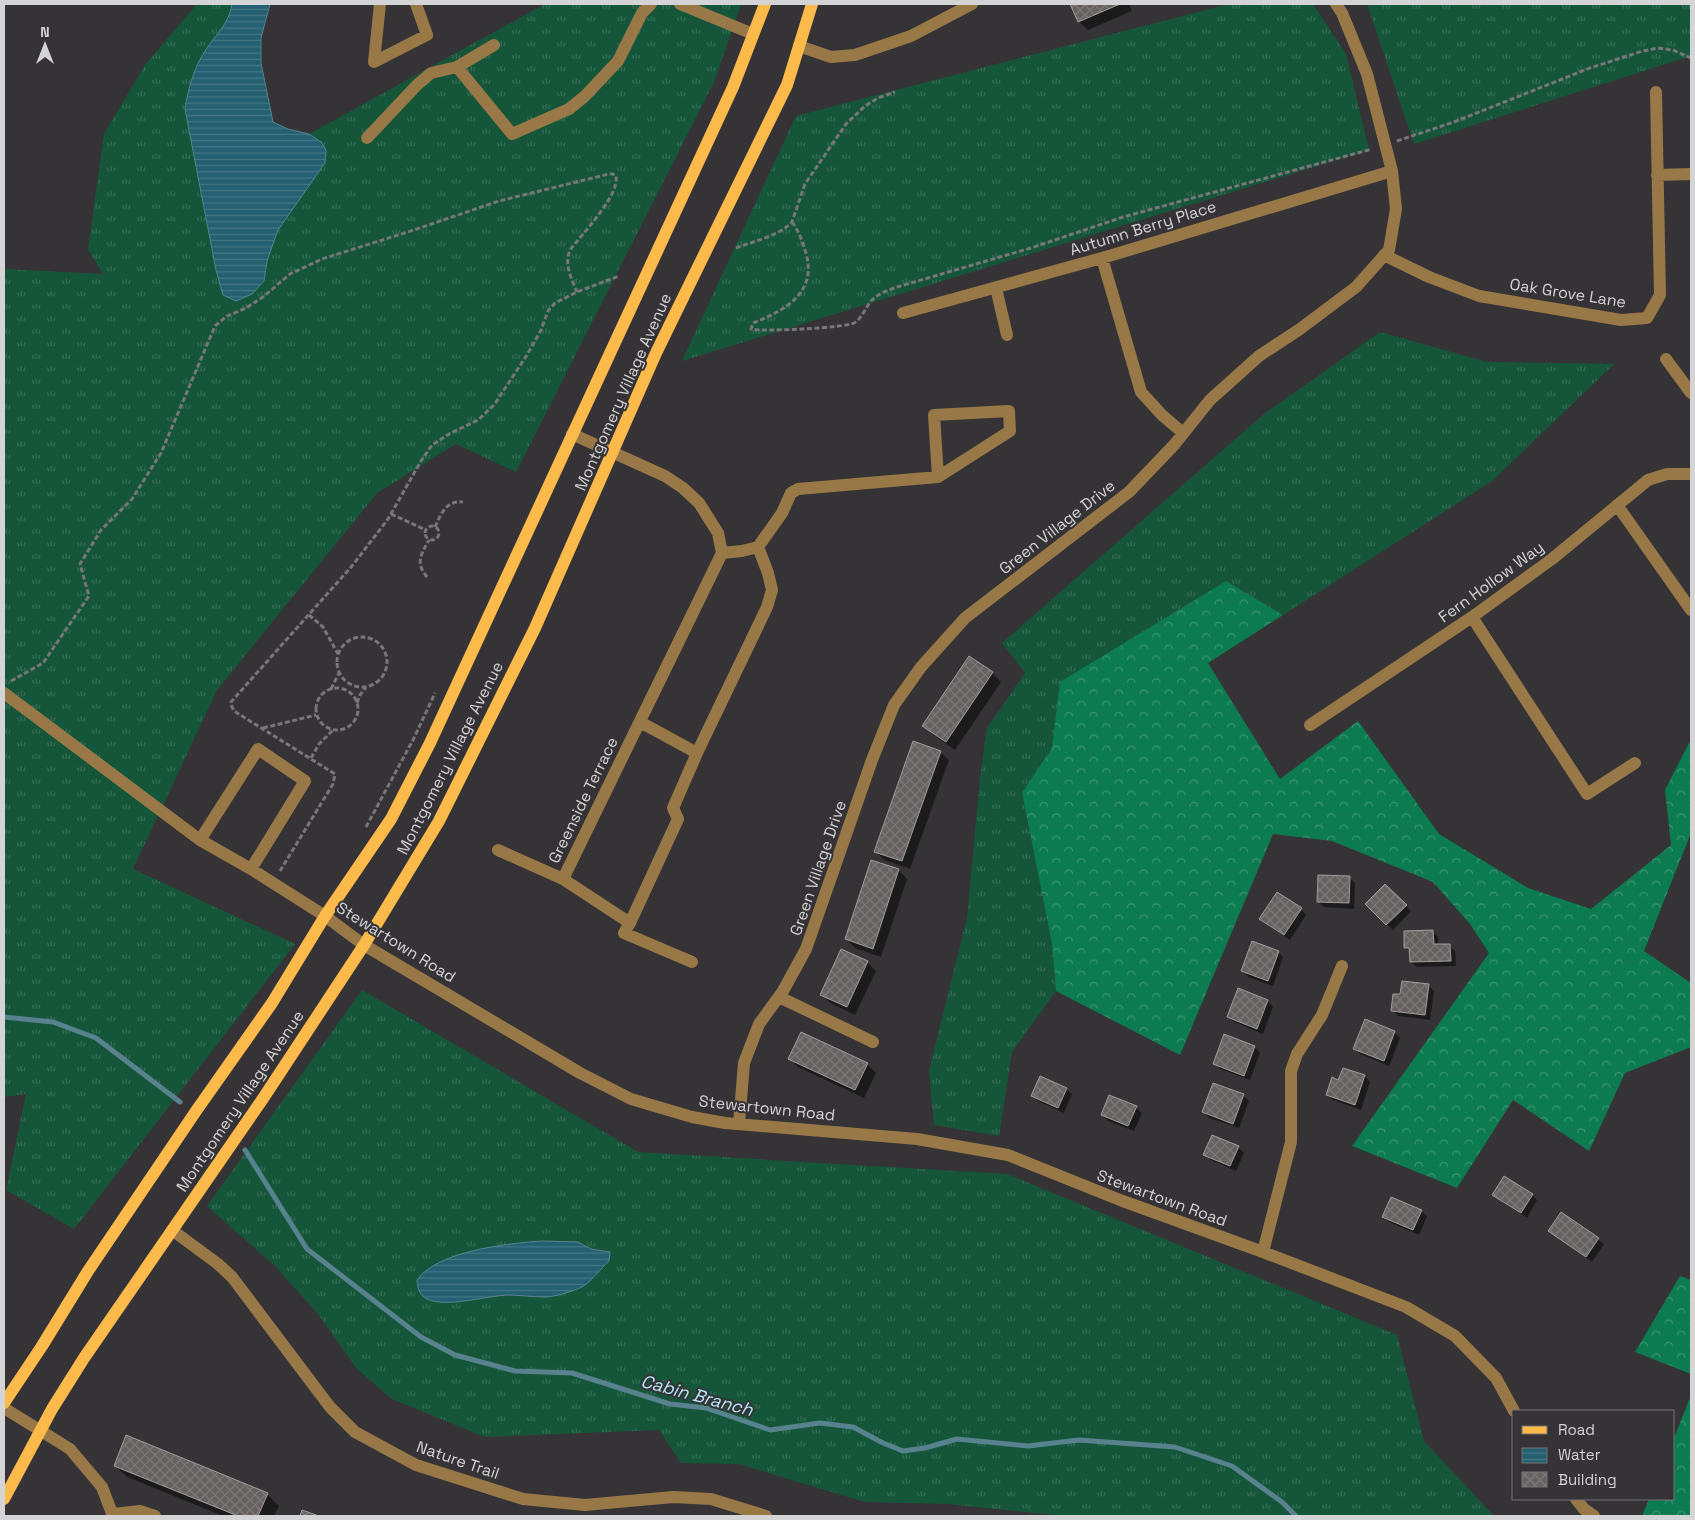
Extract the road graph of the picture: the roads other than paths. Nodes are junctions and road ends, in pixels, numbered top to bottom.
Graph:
1 (380, 4) edge
2 (416, 4) edge
3 (651, 4) edge
4 (680, 4) edge
5 (765, 4) edge
6 (812, 4) edge
7 (972, 4) edge
8 (1336, 4) edge
9 (753, 34) junction
10 (494, 45) dead end
11 (799, 46) junction
12 (456, 67) junction
13 (1656, 92) dead end
14 (367, 138) dead end
15 (1392, 170) junction
16 (1691, 174) edge
17 (1657, 175) junction
18 (1384, 254) junction
19 (1102, 258) junction
20 (996, 288) junction
21 (903, 313) dead end
22 (1007, 335) dead end
23 (1666, 359) dead end
24 (1691, 393) edge
25 (1183, 433) junction
26 (572, 434) junction
27 (613, 453) junction
28 (1691, 474) edge
29 (938, 478) junction
30 (1617, 505) junction
31 (758, 547) junction
32 (722, 553) junction
33 (1691, 610) edge
34 (1472, 617) junction
35 (4, 694) edge
36 (640, 722) junction
37 (1310, 725) dead end
38 (697, 753) junction
39 (1635, 762) dead end
40 (200, 840) junction
41 (498, 850) dead end
42 (250, 869) junction
43 (562, 879) junction
44 (325, 916) junction
45 (630, 922) junction
46 (364, 945) junction
47 (692, 962) dead end
48 (1342, 966) dead end
49 (779, 997) junction
50 (873, 1042) dead end
51 (740, 1124) junction
52 (172, 1230) junction
53 (1263, 1252) junction
54 (4, 1403) edge
55 (4, 1408) edge
56 (1513, 1410) edge
57 (40, 1430) junction
58 (4, 1499) edge
59 (1577, 1500) edge
60 (113, 1515) edge
61 (155, 1516) edge
62 (766, 1516) edge
63 (1594, 1516) edge

1 - 2 street
3 - 12 street
4 - 9 street
5 - 9 main road, Montgomery Village Avenue
6 - 11 main road, Montgomery Village Avenue
7 - 11 street
8 - 15 street, Green Village Drive
9 - 26 main road, Montgomery Village Avenue
10 - 12 street
11 - 27 main road, Montgomery Village Avenue
12 - 14 street
13 - 17 street, Oak Grove Lane
15 - 18 street, Green Village Drive
15 - 19 street, Autumn Berry Place
16 - 17 street
17 - 18 street, Oak Grove Lane
18 - 25 street, Green Village Drive
19 - 20 street, Autumn Berry Place
19 - 25 street
20 - 21 street, Autumn Berry Place
20 - 22 street
23 - 24 street
25 - 49 street, Green Village Drive
26 - 27 street
26 - 44 main road, Montgomery Village Avenue
27 - 32 street
27 - 46 main road, Montgomery Village Avenue
28 - 30 street, Fern Hollow Way
29 - 29 street
29 - 31 street
30 - 33 street
30 - 34 street, Fern Hollow Way
31 - 32 street
31 - 38 street
32 - 36 street, Greenside Terrace
34 - 37 street, Fern Hollow Way
34 - 39 street
35 - 40 street, Stewartown Road
36 - 38 street
36 - 43 street, Greenside Terrace
38 - 45 street
40 - 42 street, Stewartown Road
40 - 42 street
41 - 43 street
42 - 44 street, Stewartown Road
43 - 45 street, Greenside Terrace
44 - 46 street, Stewartown Road
44 - 54 main road, Montgomery Village Avenue
45 - 47 street
46 - 51 street, Stewartown Road
46 - 52 main road, Montgomery Village Avenue
48 - 53 street
49 - 50 street
49 - 51 street, Green Village Drive
51 - 53 street, Stewartown Road
52 - 57 main road, Montgomery Village Avenue
52 - 62 street, Nature Trail
53 - 56 street, Stewartown Road
55 - 57 street
57 - 58 main road, Montgomery Village Avenue
57 - 60 street
59 - 63 street
60 - 61 street

